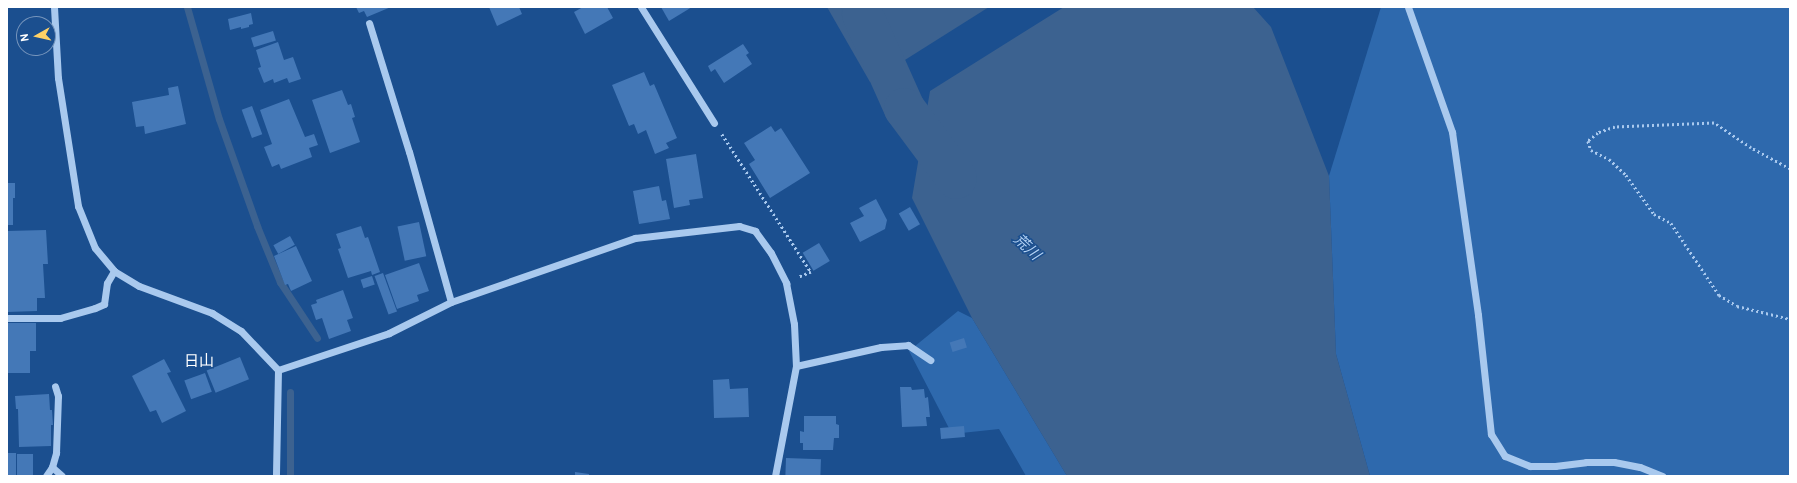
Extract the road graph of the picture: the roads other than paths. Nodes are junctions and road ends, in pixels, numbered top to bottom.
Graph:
1 (54, 7) edge
2 (641, 7) edge
3 (1408, 7) edge
4 (369, 23) dead end
5 (714, 123) road end
6 (114, 271) junction
7 (451, 302) junction
8 (7, 318) edge
9 (930, 360) dead end
10 (796, 366) junction
11 (278, 370) junction
12 (55, 386) dead end
13 (52, 467) junction
14 (46, 476) edge
15 (62, 476) edge
16 (276, 476) edge
17 (775, 476) edge
18 (1662, 476) edge

1 - 6 street
2 - 5 street
3 - 18 street
4 - 7 street
6 - 8 street
6 - 11 street
7 - 10 street
7 - 11 street
9 - 10 street
10 - 17 street
11 - 16 street
12 - 13 street
13 - 14 street
13 - 15 street

